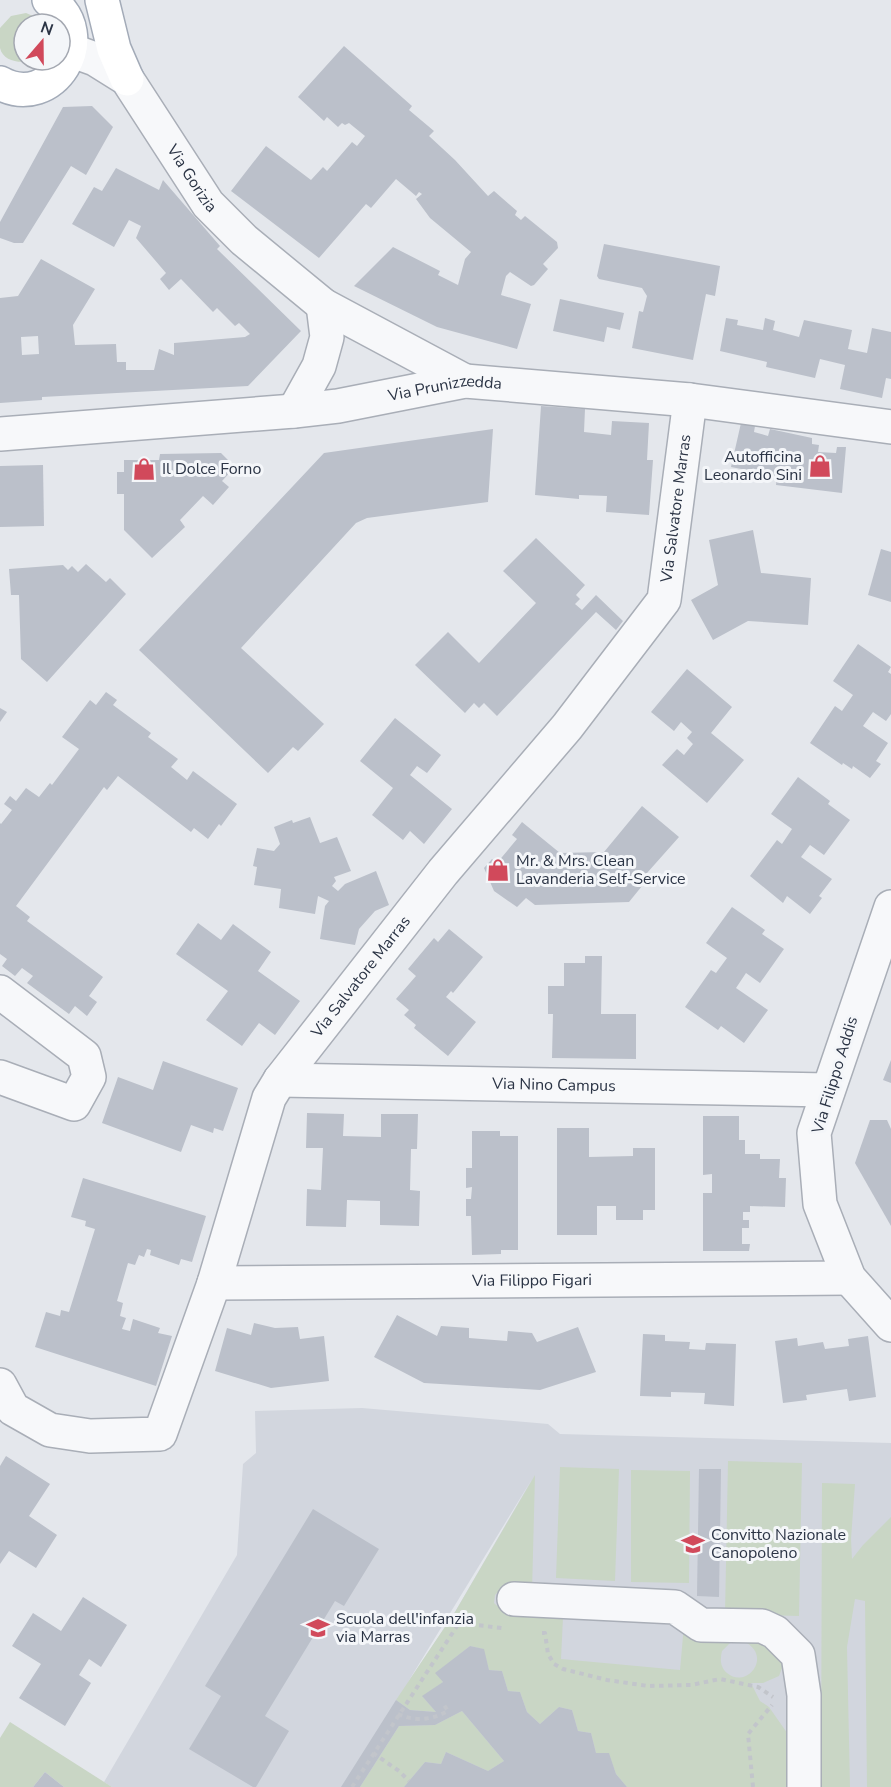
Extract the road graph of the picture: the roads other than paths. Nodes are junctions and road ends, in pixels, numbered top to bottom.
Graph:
1 (102, 0) edge
2 (72, 26) edge
3 (60, 72) edge
4 (127, 79) junction
5 (12, 86) edge
6 (0, 113) edge
7 (323, 305) junction
8 (465, 381) junction
9 (690, 400) junction
10 (294, 411) junction
11 (891, 427) edge
12 (0, 434) edge
13 (891, 907) edge
14 (0, 992) edge
15 (0, 1077) edge
16 (280, 1080) junction
17 (828, 1090) junction
18 (849, 1278) junction
19 (214, 1283) junction
20 (891, 1325) edge
21 (0, 1385) edge
22 (514, 1614) road end
23 (804, 1787) edge

1 - 4 main road
2 - 4 street, Via Gorizia
3 - 5 main road
4 - 7 street, Via Gorizia
5 - 6 main road
7 - 8 street, Via Gorizia
7 - 10 street
8 - 9 street, Via Prunizzedda
8 - 10 street, Via Prunizzedda
9 - 11 street, Via Prunizzedda
9 - 16 street, Via Salvatore Marras
10 - 12 street, Via Prunizzedda
13 - 17 street, Via Filippo Addis
14 - 15 street
16 - 17 street, Via Nino Campus
16 - 19 street, Via Salvatore Marras
17 - 18 street, Via Filippo Addis
18 - 19 street, Via Filippo Figari
18 - 20 street
19 - 21 street, Via Salvatore Marras
22 - 23 street

